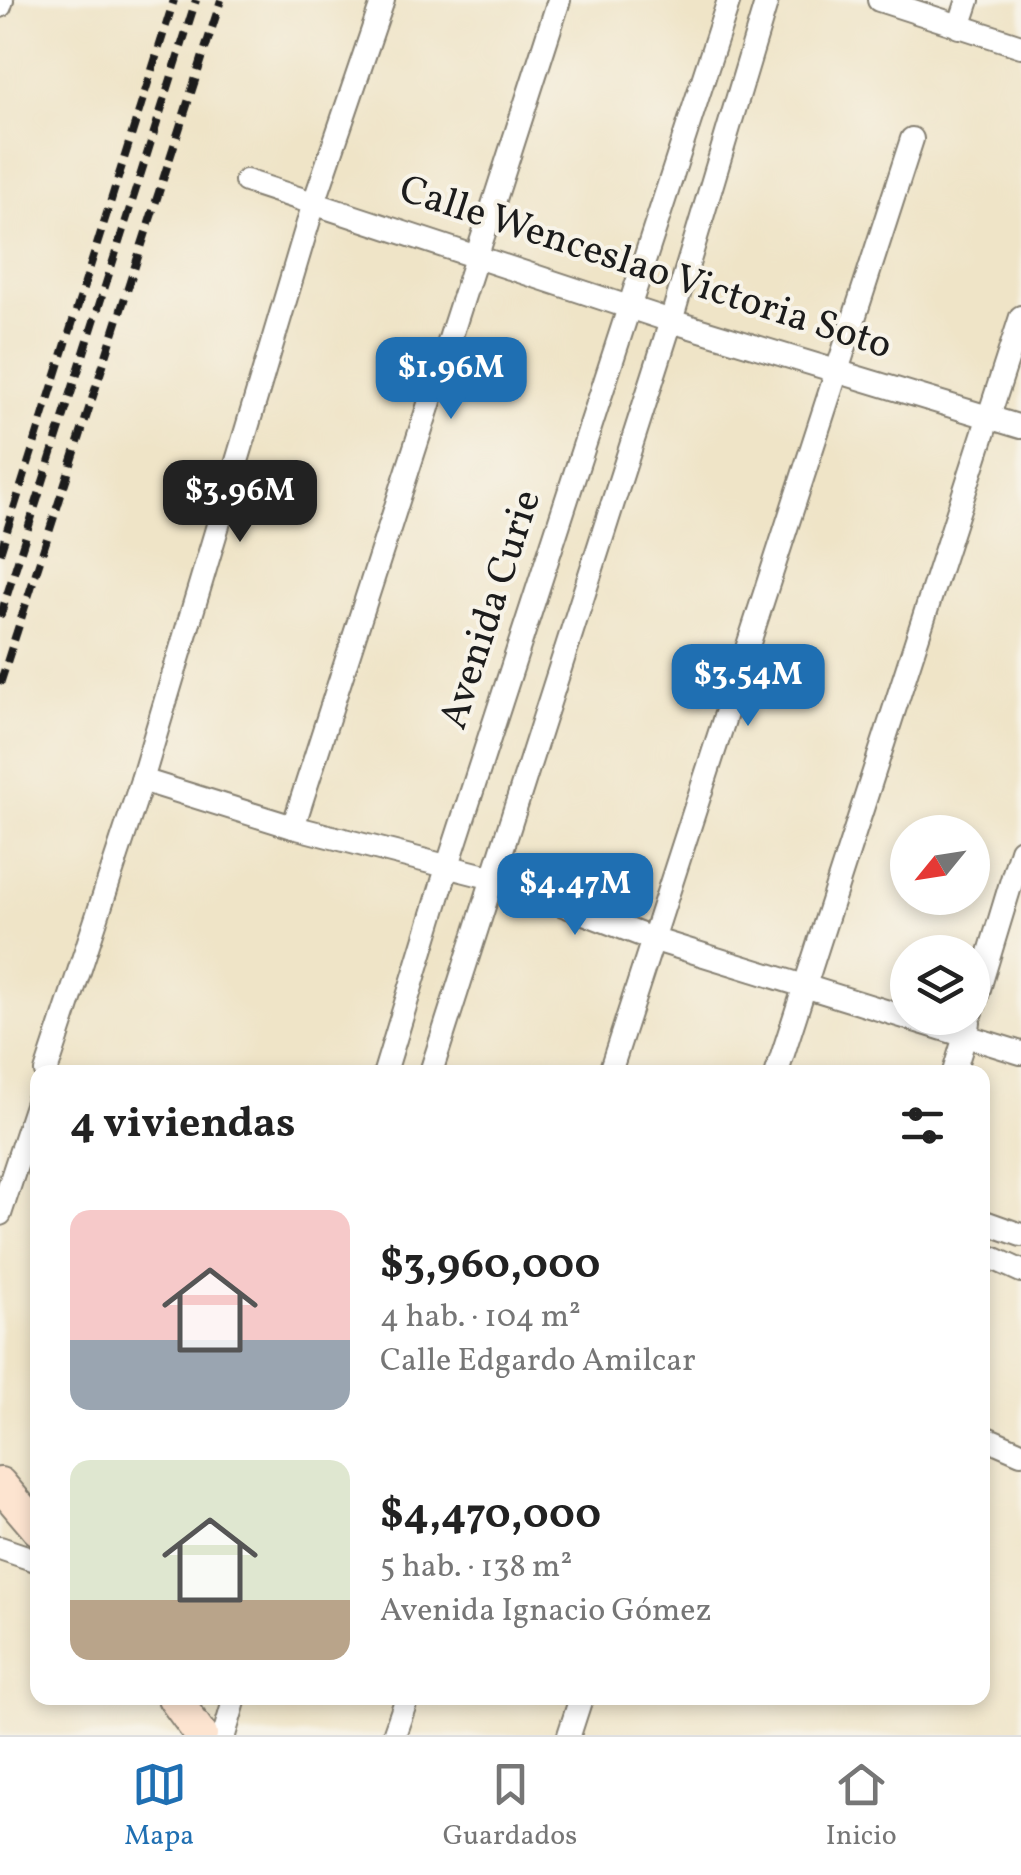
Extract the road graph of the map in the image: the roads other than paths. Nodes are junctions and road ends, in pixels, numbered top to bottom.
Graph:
1 (383, 0) edge
2 (559, 0) edge
3 (729, 0) edge
4 (766, 0) edge
5 (879, 0) edge
6 (968, 0) edge
7 (959, 27) junction
8 (1021, 46) edge
9 (912, 139) dead end
10 (246, 181) dead end
11 (314, 203) junction
12 (477, 256) junction
13 (630, 306) junction
14 (1021, 317) edge
15 (671, 321) junction
16 (837, 370) junction
17 (988, 417) junction
18 (1021, 427) edge
19 (142, 780) junction
20 (292, 828) junction
21 (1021, 850) edge
22 (447, 868) junction
23 (493, 878) junction
24 (652, 939) junction
25 (990, 955) edge
26 (804, 986) junction
27 (890, 1005) edge
28 (990, 1034) edge
29 (966, 1035) edge
30 (1021, 1053) edge
31 (48, 1065) edge
32 (387, 1065) edge
33 (433, 1065) edge
34 (612, 1065) edge
35 (779, 1065) edge
36 (956, 1065) edge
37 (30, 1123) edge
38 (0, 1214) edge
39 (990, 1225) edge
40 (1021, 1235) edge
41 (990, 1256) edge
42 (1021, 1271) edge
43 (990, 1439) edge
44 (1021, 1453) edge
45 (0, 1484) edge
46 (30, 1520) edge
47 (0, 1548) edge
48 (30, 1557) edge
49 (234, 1705) edge
50 (405, 1705) edge
51 (579, 1705) edge
52 (224, 1735) edge
53 (394, 1735) edge
54 (570, 1735) edge

1 - 11 street
2 - 12 street
3 - 13 street, Avenida Curie
4 - 15 street, Avenida Curie
5 - 7 street
6 - 7 street
7 - 8 street
9 - 16 street
10 - 11 street, Calle Wenceslao Victoria Soto
11 - 12 street, Calle Wenceslao Victoria Soto
11 - 19 street
12 - 13 street, Calle Wenceslao Victoria Soto
12 - 20 street
13 - 15 street, Calle Wenceslao Victoria Soto
13 - 22 street, Avenida Curie
14 - 17 street
15 - 16 street, Calle Wenceslao Victoria Soto
15 - 23 street, Avenida Curie
16 - 17 street, Calle Wenceslao Victoria Soto
16 - 24 street
17 - 18 street, Calle Wenceslao Victoria Soto
17 - 26 street
19 - 20 street
19 - 31 street
20 - 22 street
21 - 25 street
22 - 23 street
22 - 32 street, Avenida Curie
23 - 24 street
23 - 33 street, Avenida Curie
24 - 26 street
24 - 34 street
26 - 27 street
26 - 35 street
28 - 30 street
29 - 36 street
37 - 38 street
39 - 40 street
41 - 42 street
43 - 44 street
45 - 46 main road
47 - 48 street
49 - 52 street
50 - 53 street
51 - 54 street

